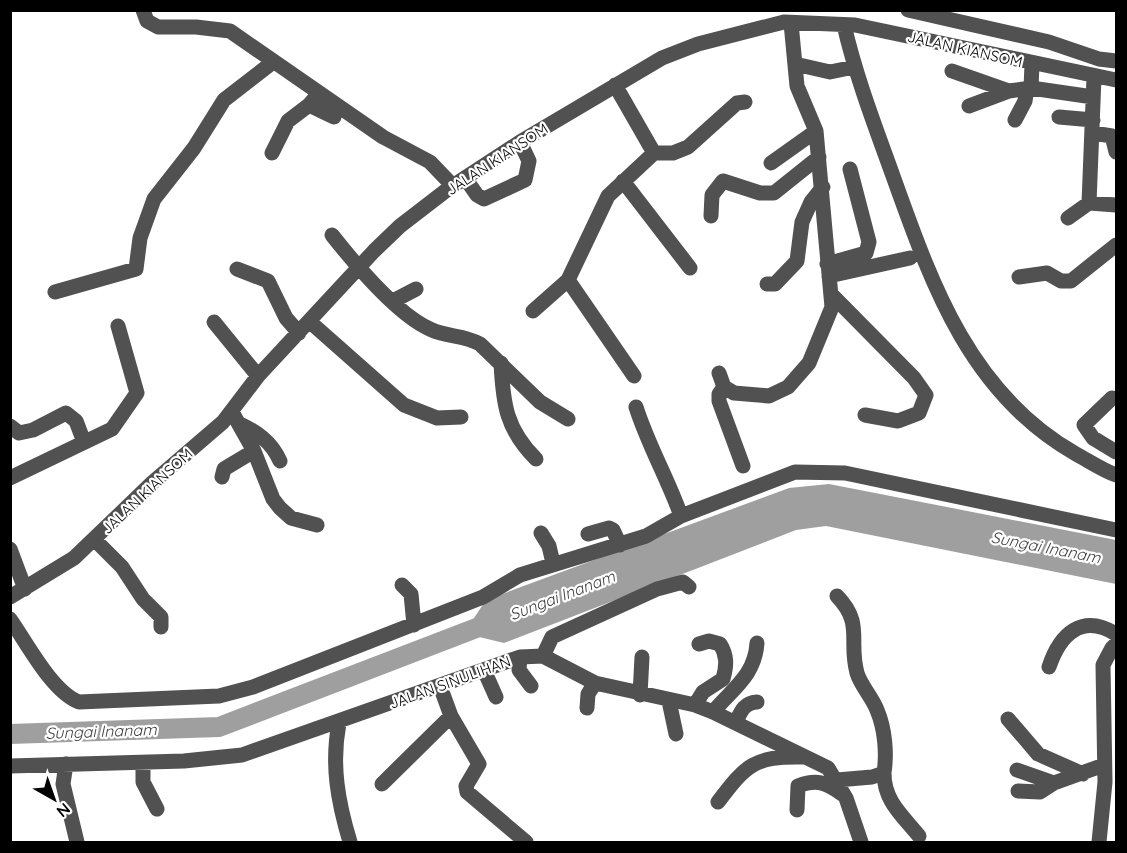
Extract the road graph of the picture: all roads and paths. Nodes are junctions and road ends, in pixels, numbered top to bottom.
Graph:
1 (143, 10) edge
2 (908, 10) edge
3 (970, 17) edge
4 (848, 20) edge
5 (791, 22) junction
6 (1116, 61) edge
7 (273, 62) junction
8 (795, 64) junction
9 (1032, 64) junction
10 (854, 67) junction
11 (952, 71) dead end
12 (1094, 77) junction
13 (1116, 81) edge
14 (615, 86) junction
15 (1029, 88) junction
16 (1009, 91) junction
17 (320, 93) junction
18 (600, 97) junction
19 (1094, 97) junction
20 (745, 102) dead end
21 (309, 105) junction
22 (969, 106) dead end
23 (334, 117) dead end
24 (1059, 117) dead end
25 (1015, 120) dead end
26 (633, 121) junction
27 (1093, 127) junction
28 (816, 131) junction
29 (520, 142) junction
30 (1116, 152) edge
31 (272, 153) dead end
32 (654, 153) junction
33 (819, 157) junction
34 (771, 163) dead end
35 (850, 169) dead end
36 (623, 181) junction
37 (459, 182) junction
38 (823, 187) junction
39 (1089, 203) junction
40 (1116, 205) edge
41 (711, 216) dead end
42 (1068, 218) dead end
43 (332, 235) dead end
44 (1116, 245) edge
45 (910, 258) dead end
46 (358, 268) junction
47 (690, 268) dead end
48 (237, 269) dead end
49 (828, 270) junction
50 (1019, 277) dead end
51 (568, 280) junction
52 (767, 284) dead end
53 (416, 289) dead end
54 (55, 292) dead end
55 (833, 297) junction
56 (393, 301) junction
57 (533, 311) dead end
58 (214, 322) dead end
59 (118, 326) dead end
60 (304, 327) junction
61 (501, 363) junction
62 (258, 376) junction
63 (634, 376) dead end
64 (1112, 398) dead end
65 (636, 407) dead end
66 (865, 415) dead end
67 (461, 417) dead end
68 (235, 418) junction
69 (568, 419) dead end
70 (10, 426) edge
71 (84, 442) junction
72 (255, 451) junction
73 (1116, 452) edge
74 (536, 459) dead end
75 (280, 461) dead end
76 (743, 466) dead end
77 (1116, 475) edge
78 (222, 477) dead end
79 (10, 478) edge
80 (681, 516) junction
81 (317, 525) dead end
82 (1116, 530) edge
83 (541, 533) dead end
84 (588, 534) dead end
85 (95, 540) junction
86 (620, 545) junction
87 (10, 549) edge
88 (553, 563) junction
89 (402, 585) dead end
90 (689, 587) dead end
91 (26, 590) junction
92 (837, 596) dead end
93 (10, 597) edge
94 (10, 620) edge
95 (414, 625) junction
96 (161, 627) dead end
97 (1116, 634) edge
98 (757, 643) dead end
99 (699, 644) dead end
100 (1116, 644) edge
101 (543, 656) junction
102 (520, 657) junction
103 (642, 657) dead end
104 (1049, 667) dead end
105 (484, 670) junction
106 (596, 683) junction
107 (440, 686) junction
108 (531, 686) dead end
109 (640, 695) junction
110 (496, 698) dead end
111 (669, 701) junction
112 (757, 702) dead end
113 (695, 705) junction
114 (587, 708) dead end
115 (712, 712) junction
116 (451, 716) junction
117 (1008, 719) dead end
118 (736, 722) junction
119 (339, 723) junction
120 (676, 734) dead end
121 (809, 757) junction
122 (143, 763) junction
123 (66, 764) junction
124 (1104, 765) junction
125 (10, 766) edge
126 (1017, 770) dead end
127 (884, 773) junction
128 (1083, 774) junction
129 (837, 780) junction
130 (1054, 783) junction
131 (382, 784) dead end
132 (1018, 791) dead end
133 (846, 798) junction
134 (718, 802) dead end
135 (157, 809) dead end
136 (797, 810) dead end
137 (919, 836) dead end
138 (77, 843) edge
139 (350, 843) edge
140 (526, 843) edge
141 (861, 843) edge
142 (1099, 843) edge

1 - 7 street
2 - 3 street
3 - 6 street
4 - 5 street, JALAN KIANSOM
4 - 9 street, JALAN KIANSOM
4 - 10 street
5 - 8 street
5 - 14 street, JALAN KIANSOM
7 - 17 street
7 - 54 street
8 - 10 street
8 - 28 street
9 - 12 street, JALAN KIANSOM
9 - 15 street
10 - 77 street
11 - 16 street
12 - 13 street, JALAN KIANSOM
12 - 19 street
14 - 18 street, JALAN KIANSOM
14 - 26 street
15 - 16 street
15 - 19 street
15 - 25 street
16 - 22 street
17 - 21 street
17 - 37 street
18 - 26 street
18 - 29 street, JALAN KIANSOM
19 - 27 street
20 - 32 street
21 - 23 street
21 - 31 street
24 - 27 street
26 - 32 street
27 - 30 street
27 - 39 street
28 - 33 street
28 - 34 street
29 - 37 street, JALAN KIANSOM
29 - 37 street
32 - 36 street
33 - 38 street
33 - 41 street
35 - 49 street
36 - 47 street
36 - 51 street
37 - 46 street, JALAN KIANSOM
38 - 49 street
38 - 52 street
39 - 40 street
39 - 42 street
43 - 46 street
44 - 50 street
45 - 49 street
46 - 56 street
46 - 60 street, JALAN KIANSOM
48 - 60 street
49 - 55 street
51 - 57 street
51 - 63 street
53 - 56 street
55 - 66 street
55 - 76 street
56 - 61 street
58 - 62 street
59 - 71 street
60 - 62 street, JALAN KIANSOM
60 - 67 street
61 - 69 street
61 - 74 street
62 - 68 street, JALAN KIANSOM
64 - 73 street
65 - 80 street
68 - 72 street
68 - 75 street
68 - 85 street, JALAN KIANSOM
70 - 71 street
71 - 79 street
72 - 78 street
72 - 81 street
80 - 82 street
80 - 86 street
83 - 88 street
84 - 86 street
85 - 91 street, JALAN KIANSOM
85 - 96 street
86 - 88 street
87 - 91 street
88 - 95 street
89 - 95 street
90 - 101 street
91 - 93 street, JALAN KIANSOM
92 - 127 street
94 - 95 street
97 - 104 street
98 - 115 street
99 - 113 street
100 - 124 street
101 - 102 street, JALAN SINULIHAN
101 - 106 street, JALAN SINULIHAN
102 - 105 street, JALAN SINULIHAN
102 - 108 street
103 - 109 street
105 - 107 street, JALAN SINULIHAN
105 - 110 street
106 - 109 street, JALAN SINULIHAN
106 - 114 street
107 - 116 street
107 - 119 street, JALAN SINULIHAN
109 - 111 street, JALAN SINULIHAN
111 - 113 street, JALAN SINULIHAN
111 - 120 street
112 - 118 street
113 - 115 street, JALAN SINULIHAN
115 - 118 street, JALAN SINULIHAN
116 - 131 street
116 - 140 street
117 - 128 street
118 - 121 street, JALAN SINULIHAN
119 - 122 street, JALAN SINULIHAN
119 - 139 street
121 - 129 street, JALAN SINULIHAN
121 - 134 street
122 - 123 street, JALAN SINULIHAN
122 - 135 street
123 - 125 street, JALAN SINULIHAN
123 - 138 street
124 - 128 street
124 - 142 street
126 - 130 street
127 - 129 street
127 - 137 street
128 - 130 street
129 - 133 street, JALAN SINULIHAN
130 - 132 street
133 - 136 street
133 - 141 street, JALAN SINULIHAN

